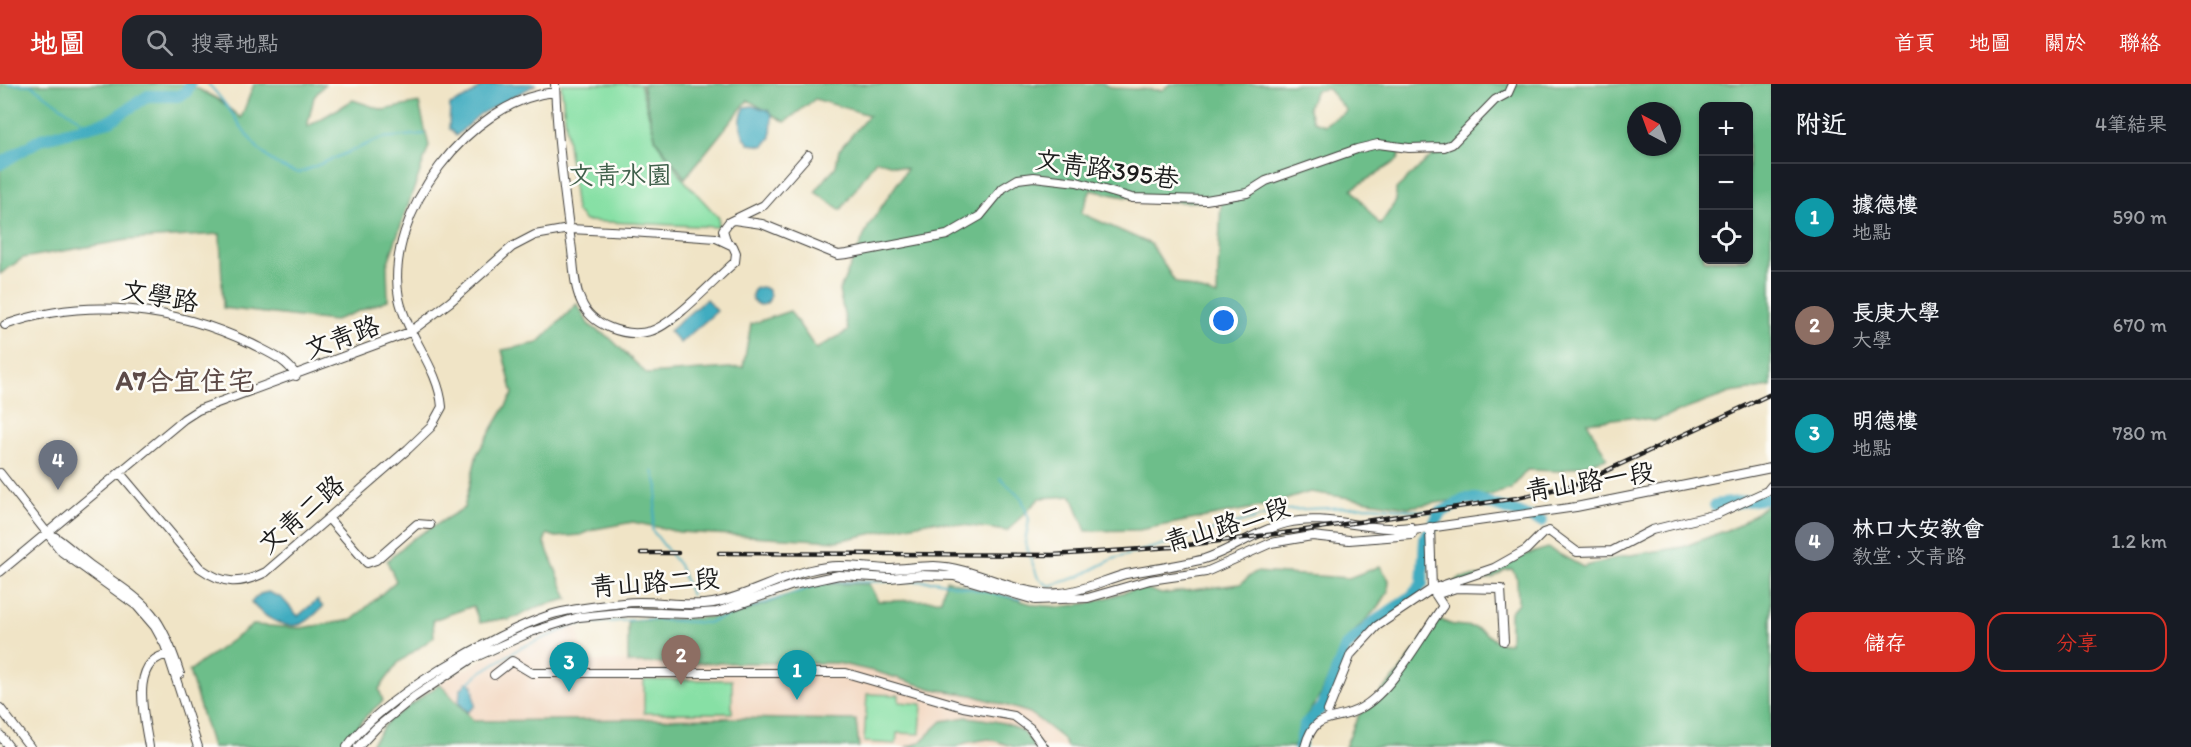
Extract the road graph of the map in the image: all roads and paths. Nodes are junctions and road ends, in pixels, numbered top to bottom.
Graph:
1 (1512, 84) edge
2 (555, 88) edge
3 (808, 155) dead end
4 (734, 219) junction
5 (569, 229) junction
6 (726, 240) junction
7 (5, 325) dead end
8 (410, 332) junction
9 (296, 376) junction
10 (1771, 468) edge
11 (0, 473) edge
12 (120, 473) junction
13 (1771, 486) edge
14 (328, 518) junction
15 (430, 525) dead end
16 (1430, 527) junction
17 (1414, 530) junction
18 (48, 533) junction
19 (0, 572) edge
20 (1435, 592) junction
21 (1504, 641) dead end
22 (170, 656) junction
23 (494, 675) dead end
24 (0, 708) edge
25 (1328, 711) dead end
26 (0, 735) edge
27 (9, 747) edge
28 (30, 747) edge
29 (151, 747) edge
30 (198, 747) edge
31 (204, 747) edge
32 (347, 747) edge
33 (358, 747) edge
34 (1044, 747) edge
35 (1305, 747) edge

1 - 4 street, 文青路395巷
2 - 5 street
2 - 8 street, 文青二路
3 - 4 street
4 - 6 street
5 - 6 street, 文青路
5 - 6 street
5 - 8 street, 文青路
7 - 9 street, 文學路
8 - 9 street, 文青路
8 - 14 street, 文青二路
9 - 12 street, 文青路
10 - 16 street, 青山路一段
11 - 18 street
12 - 14 street, 文青二路
12 - 18 street, 文青路
13 - 20 street
14 - 15 street
16 - 17 street, 青山路一段
16 - 20 street
17 - 32 street, 青山路二段
17 - 33 street, 青山路二段
18 - 19 street, 文青路
18 - 22 street
20 - 21 street
20 - 25 street
20 - 35 street
22 - 29 street
22 - 30 street
22 - 31 street
23 - 34 street
24 - 28 street
26 - 27 street

